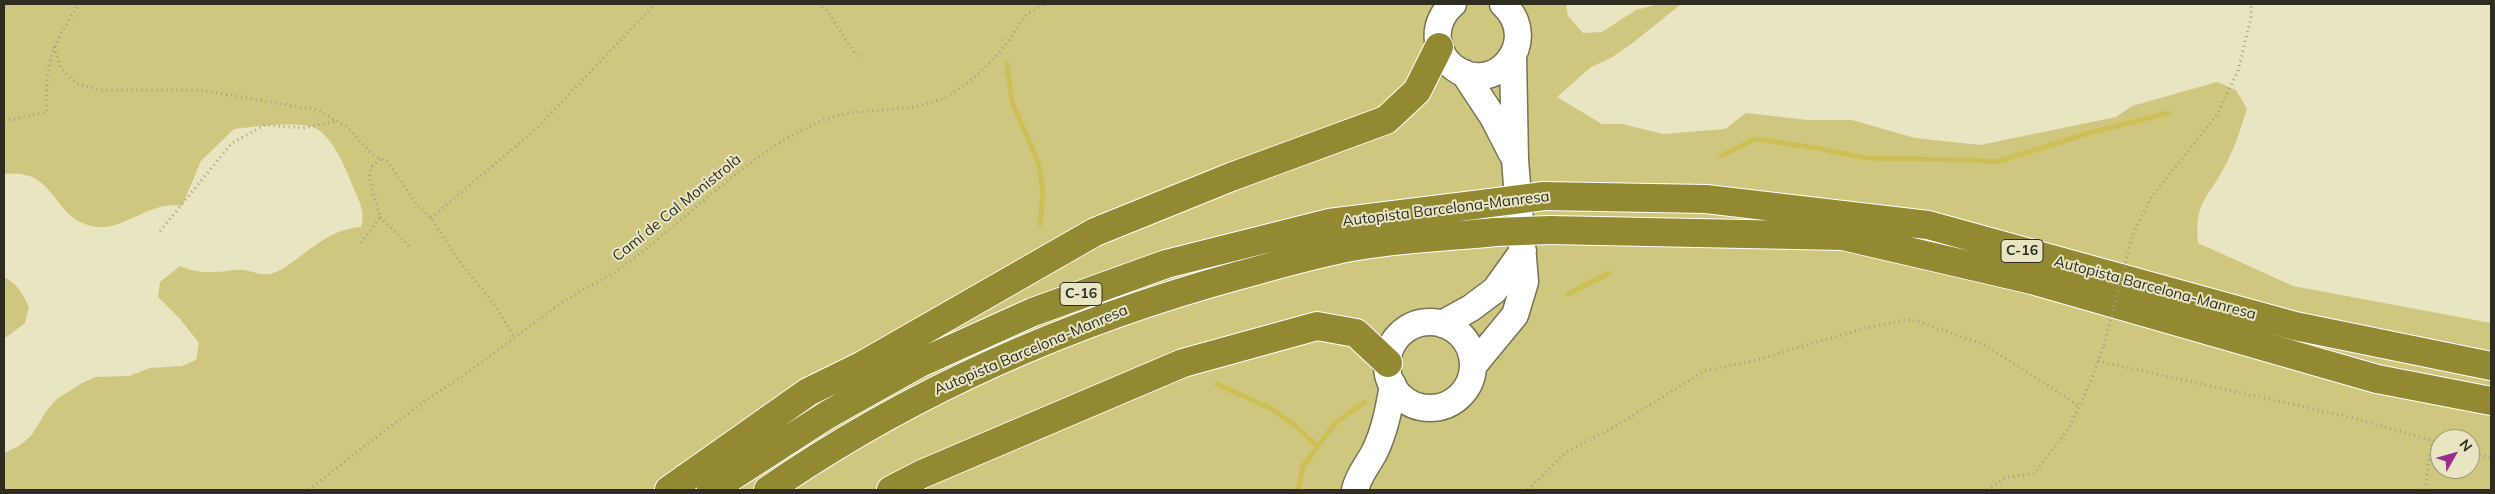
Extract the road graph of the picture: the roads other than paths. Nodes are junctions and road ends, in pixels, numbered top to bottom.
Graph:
1 (1503, 4) edge
2 (1444, 9) edge
3 (1439, 47) junction
4 (1513, 56) junction
5 (1464, 73) junction
6 (1515, 160) junction
7 (1523, 251) junction
8 (1442, 324) junction
9 (1473, 366) junction
10 (2491, 366) edge
11 (1390, 374) junction
12 (2491, 400) edge
13 (1430, 408) junction
14 (1374, 452) junction
15 (669, 490) edge
16 (711, 490) edge
17 (768, 490) edge
18 (891, 490) edge
19 (1354, 490) edge

1 - 4 street
2 - 3 street
3 - 5 street
3 - 15 highway
4 - 5 street
4 - 6 street
5 - 6 street
6 - 7 street
7 - 8 street
7 - 9 street
8 - 9 street
8 - 11 street
9 - 13 street
10 - 16 highway, Autopista Barcelona-Manresa / C-16, bridge
11 - 13 street
11 - 14 street
11 - 18 highway
12 - 17 highway, Autopista Barcelona-Manresa / C-16, bridge
13 - 14 street
14 - 19 street

